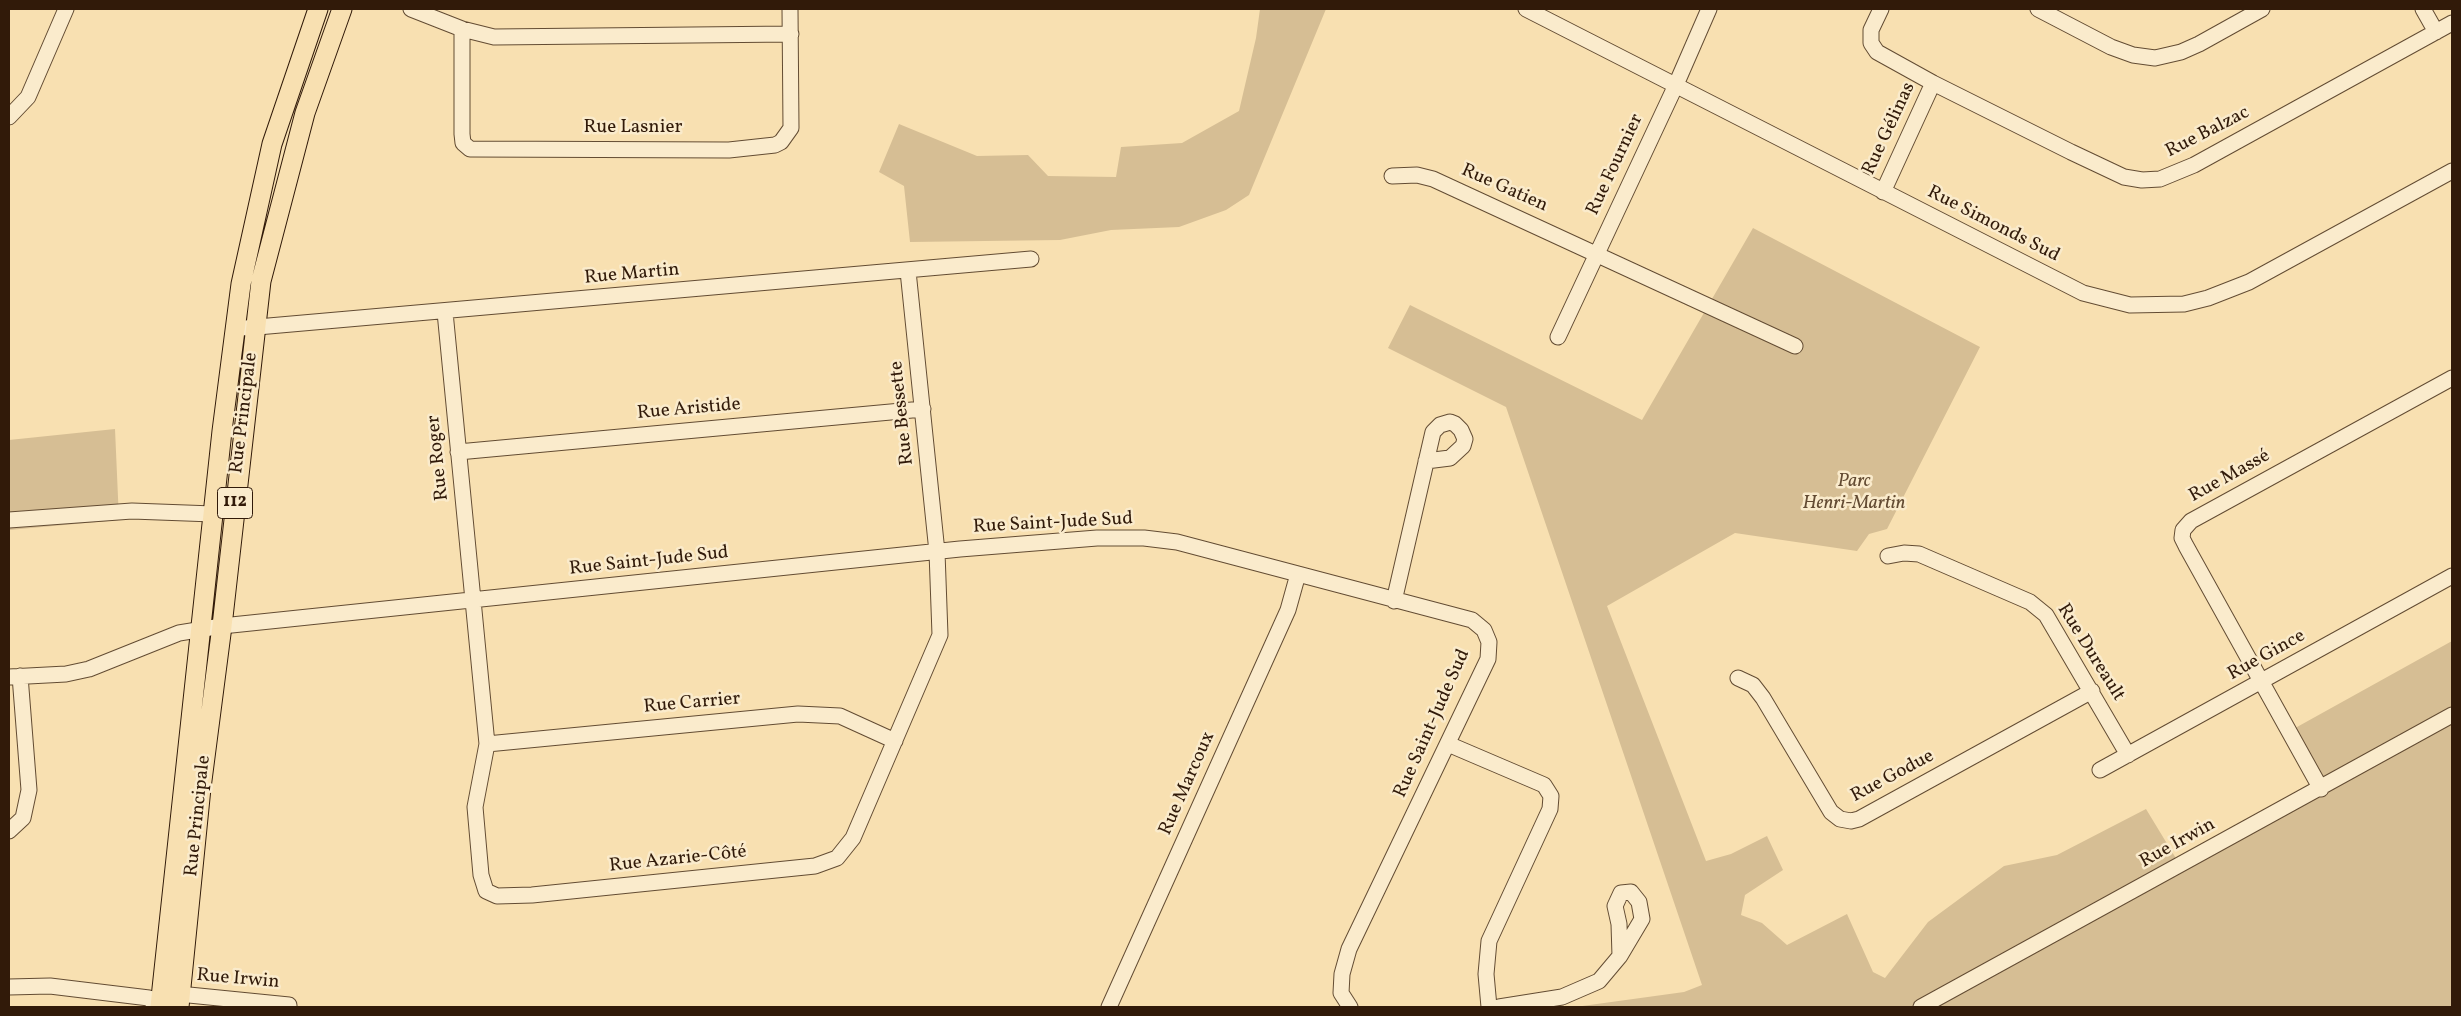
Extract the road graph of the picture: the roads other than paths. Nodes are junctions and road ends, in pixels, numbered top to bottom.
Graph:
1 (66, 9) edge
2 (318, 9) edge
3 (342, 9) edge
4 (411, 9) edge
5 (790, 9) edge
6 (1526, 9) edge
7 (1709, 9) edge
8 (1881, 9) edge
9 (2038, 9) edge
10 (2262, 9) edge
11 (2423, 9) edge
12 (2452, 23) edge
13 (462, 29) junction
14 (2436, 32) junction
15 (791, 34) junction
16 (1933, 83) junction
17 (1675, 86) junction
18 (9, 117) edge
19 (2452, 171) edge
20 (1392, 176) dead end
21 (1883, 192) junction
22 (1597, 253) junction
23 (1031, 259) dead end
24 (908, 271) junction
25 (444, 312) junction
26 (236, 328) junction
27 (256, 328) junction
28 (1558, 337) dead end
29 (1795, 346) dead end
30 (2452, 378) edge
31 (923, 409) junction
32 (458, 452) junction
33 (1426, 461) dead end
34 (214, 514) junction
35 (9, 520) edge
36 (937, 552) junction
37 (1888, 556) dead end
38 (1298, 574) junction
39 (2452, 576) edge
40 (1394, 600) junction
41 (473, 601) junction
42 (222, 626) junction
43 (202, 629) junction
44 (14, 677) edge
45 (1738, 678) dead end
46 (2260, 682) junction
47 (2092, 691) junction
48 (2452, 715) edge
49 (895, 740) junction
50 (487, 744) junction
51 (1448, 744) junction
52 (2128, 755) junction
53 (2100, 770) dead end
54 (2321, 789) junction
55 (9, 831) edge
56 (1620, 956) dead end
57 (9, 987) edge
58 (165, 1001) edge
59 (289, 1007) edge
60 (1109, 1007) edge
61 (1350, 1007) edge
62 (1489, 1007) edge
63 (1499, 1007) edge
64 (1921, 1007) edge

1 - 18 street
2 - 26 main road, Rue Principale / 112
3 - 27 main road, Rue Principale / 112
4 - 13 street
5 - 15 street, Rue Lasnier
6 - 17 street, Rue Simonds Sud
7 - 17 street, Rue Fournier
8 - 16 street, Rue Balzac
9 - 10 street
11 - 14 street
12 - 14 street, Rue Balzac
13 - 15 street
13 - 15 street, Rue Lasnier
14 - 16 street, Rue Balzac
16 - 21 street, Rue Gélinas
17 - 21 street, Rue Simonds Sud
17 - 22 street, Rue Fournier
19 - 21 street, Rue Simonds Sud
20 - 22 street, Rue Gatien
22 - 28 street, Rue Fournier
22 - 29 street, Rue Gatien
23 - 24 street, Rue Martin
24 - 25 street, Rue Martin
24 - 31 street, Rue Bessette
25 - 27 street, Rue Martin
25 - 32 street, Rue Roger
26 - 27 street, Rue Martin
26 - 34 main road, Rue Principale / 112
27 - 42 main road, Rue Principale / 112
30 - 46 street, Rue Massé
31 - 32 street, Rue Aristide
31 - 36 street, Rue Bessette
32 - 41 street, Rue Roger
33 - 40 street
34 - 35 street
34 - 43 main road, Rue Principale / 112
36 - 38 street, Rue Saint-Jude Sud
36 - 41 street, Rue Saint-Jude Sud
36 - 49 street, Rue Azarie-Côté
37 - 47 street, Rue Dureault
38 - 40 street, Rue Saint-Jude Sud
38 - 60 street, Rue Marcoux
39 - 46 street, Rue Gince
40 - 51 street, Rue Saint-Jude Sud
41 - 42 street, Rue Saint-Jude Sud
41 - 50 street, Rue Azarie-Côté
42 - 43 street, Rue Saint-Jude Sud
42 - 58 main road, Rue Principale / 112
43 - 44 street, Rue Saint-Jude Sud
43 - 58 main road, Rue Principale / 112
44 - 55 street
45 - 47 street, Rue Godue
46 - 52 street, Rue Gince
46 - 54 street, Rue Massé
47 - 52 street, Rue Dureault
48 - 54 street, Rue Irwin
49 - 50 street, Rue Carrier
49 - 50 street, Rue Azarie-Côté
51 - 61 street, Rue Saint-Jude Sud
51 - 62 street
52 - 53 street, Rue Gince
54 - 64 street, Rue Irwin
56 - 63 street
57 - 58 street, Rue Irwin
58 - 59 street, Rue Irwin

